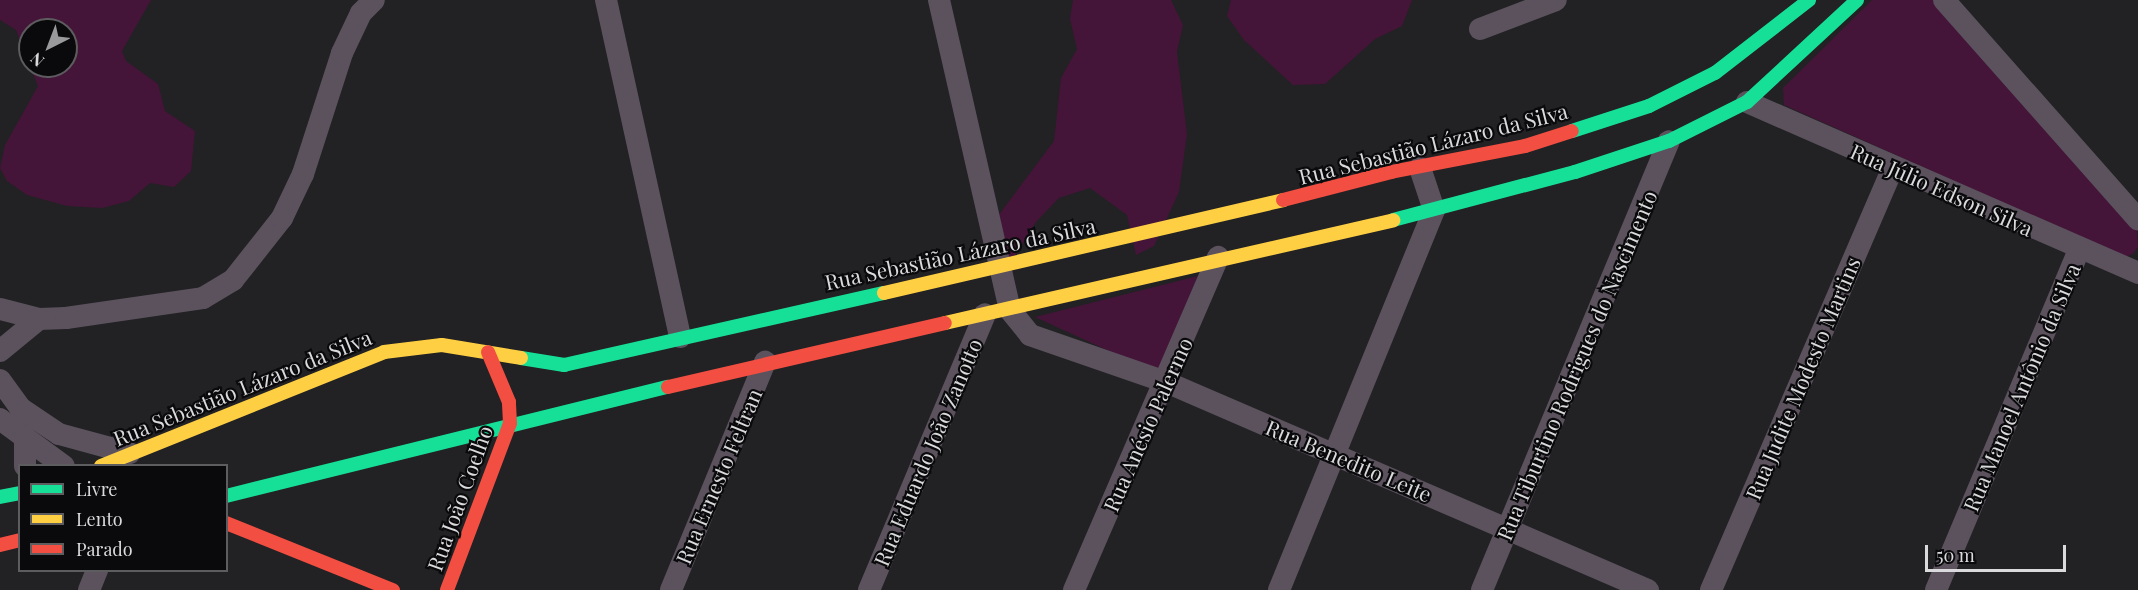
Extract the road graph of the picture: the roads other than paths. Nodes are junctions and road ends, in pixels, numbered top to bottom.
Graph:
1 (374, 0) edge
2 (606, 0) edge
3 (939, 0) edge
4 (1556, 0) edge
5 (1809, 0) edge
6 (1857, 0) edge
7 (1944, 0) edge
8 (1480, 29) dead end
9 (1748, 102) junction
10 (1669, 141) junction
11 (1893, 167) junction
12 (1420, 168) junction
13 (1434, 210) junction
14 (2138, 219) edge
15 (2079, 250) junction
16 (1218, 257) junction
17 (1007, 264) junction
18 (2138, 273) edge
19 (1017, 308) junction
20 (0, 309) edge
21 (985, 314) junction
22 (39, 319) junction
23 (680, 337) junction
24 (0, 351) edge
25 (488, 352) junction
26 (765, 362) junction
27 (0, 380) edge
28 (1166, 382) junction
29 (0, 419) edge
30 (510, 423) junction
31 (25, 437) junction
32 (165, 439) junction
33 (129, 453) junction
34 (1337, 454) junction
35 (165, 458) dead end
36 (25, 464) edge
37 (63, 464) edge
38 (103, 464) edge
39 (257, 488) junction
40 (228, 495) edge
41 (228, 524) edge
42 (1508, 529) junction
43 (264, 537) junction
44 (18, 540) edge
45 (0, 544) edge
46 (96, 572) edge
47 (89, 590) edge
48 (393, 590) edge
49 (447, 590) edge
50 (671, 590) edge
51 (869, 590) edge
52 (1074, 590) edge
53 (1279, 590) edge
54 (1482, 590) edge
55 (1648, 590) edge
56 (1711, 590) edge
57 (1936, 590) edge

1 - 22 street
2 - 23 street
3 - 17 street
4 - 8 street
5 - 12 street, Rua Sebastião Lázaro da Silva
6 - 9 street
7 - 14 street
9 - 10 street
9 - 11 street, Rua Júlio Edson Silva
10 - 13 street
10 - 42 street, Rua Tiburtino Rodrigues do Nascimento
11 - 15 street, Rua Júlio Edson Silva
11 - 56 street, Rua Judite Modesto Martins
12 - 13 street
12 - 17 street, Rua Sebastião Lázaro da Silva
13 - 16 street
13 - 34 street
15 - 18 street, Rua Júlio Edson Silva
15 - 57 street, Rua Manoel Antônio da Silva
16 - 19 street
16 - 28 street, Rua Anésio Palermo
17 - 19 street
17 - 23 street, Rua Sebastião Lázaro da Silva
19 - 21 street
19 - 28 street, Rua Benedito Leite
20 - 22 street
21 - 26 street
21 - 51 street, Rua Eduardo João Zanotto
22 - 24 street
23 - 25 street, Rua Sebastião Lázaro da Silva
25 - 30 street, Rua João Coelho
25 - 32 street, Rua Sebastião Lázaro da Silva
26 - 30 street
26 - 50 street, Rua Ernesto Feltran
27 - 33 street
28 - 34 street, Rua Benedito Leite
28 - 52 street, Rua Anésio Palermo
29 - 31 street
30 - 39 street
30 - 49 street, Rua João Coelho
31 - 36 street
31 - 37 street
32 - 33 street, Rua Sebastião Lázaro da Silva
32 - 35 street
33 - 38 street, Rua Sebastião Lázaro da Silva
34 - 42 street, Rua Benedito Leite
34 - 53 street
39 - 40 street
39 - 43 street
41 - 43 street
42 - 54 street, Rua Tiburtino Rodrigues do Nascimento
42 - 55 street, Rua Benedito Leite
43 - 48 street
44 - 45 street
46 - 47 street

